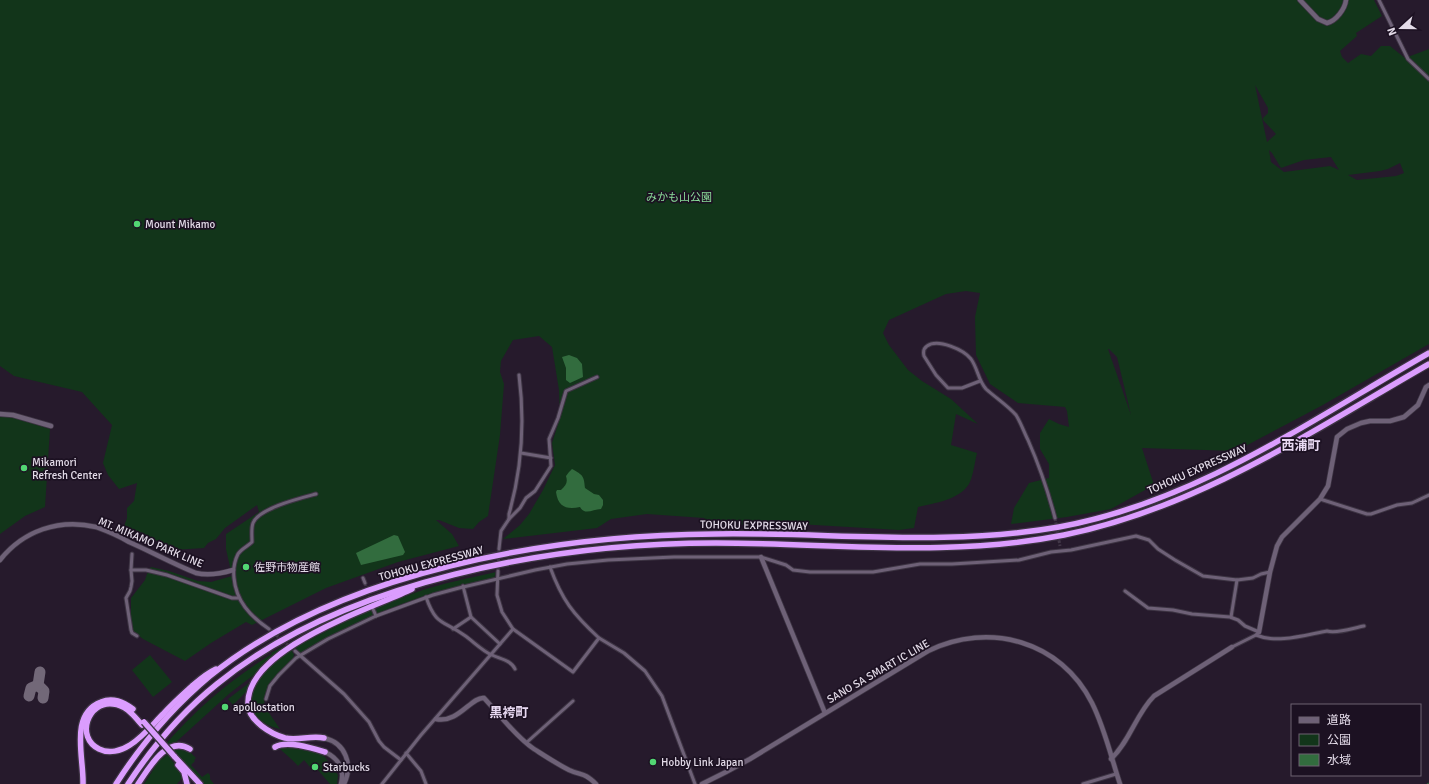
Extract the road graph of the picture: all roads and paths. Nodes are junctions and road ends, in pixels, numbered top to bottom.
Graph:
1 (1300, 0) edge
2 (1346, 0) edge
3 (1379, 0) edge
4 (1429, 80) edge
5 (1429, 353) edge
6 (1429, 364) edge
7 (519, 375) dead end
8 (597, 377) dead end
9 (980, 381) junction
10 (1429, 385) edge
11 (0, 414) edge
12 (51, 426) dead end
13 (521, 453) junction
14 (551, 458) junction
15 (316, 494) dead end
16 (1429, 495) edge
17 (1320, 499) junction
18 (1055, 518) tunnel mouth
19 (509, 519) junction
20 (1060, 546) tunnel mouth
21 (499, 550) tunnel mouth
22 (1060, 551) junction
23 (132, 554) dead end
24 (761, 557) junction
25 (0, 560) edge
26 (550, 567) junction
27 (131, 570) junction
28 (233, 570) junction
29 (498, 571) tunnel mouth
30 (1270, 572) junction
31 (363, 578) dead end
32 (498, 578) junction
33 (1237, 580) junction
34 (427, 582) junction
35 (365, 583) tunnel mouth
36 (464, 586) junction
37 (1125, 591) dead end
38 (426, 597) junction
39 (238, 598) junction
40 (373, 609) dead end
41 (376, 616) junction
42 (1231, 617) junction
43 (471, 618) junction
44 (1364, 626) dead end
45 (269, 629) tunnel mouth
46 (453, 629) junction
47 (513, 629) junction
48 (1257, 633) junction
49 (137, 636) dead end
50 (599, 638) junction
51 (500, 644) junction
52 (1232, 648) joint
53 (295, 651) tunnel mouth
54 (300, 655) junction
55 (490, 655) junction
56 (222, 667) junction
57 (515, 669) dead end
58 (266, 699) dead end
59 (572, 701) dead end
60 (825, 713) junction
61 (436, 719) junction
62 (143, 724) junction
63 (324, 738) joint
64 (526, 743) junction
65 (275, 747) dead end
66 (190, 749) dead end
67 (325, 752) joint
68 (406, 753) junction
69 (173, 757) junction
70 (1111, 759) junction
71 (401, 760) junction
72 (1116, 774) junction
73 (83, 784) edge
74 (116, 784) edge
75 (128, 784) edge
76 (138, 784) edge
77 (187, 784) edge
78 (200, 784) edge
79 (343, 784) edge
80 (382, 784) edge
81 (426, 784) edge
82 (596, 784) edge
83 (696, 784) edge
84 (702, 784) edge
85 (1083, 784) edge
86 (1120, 784) edge

1 - 2 street
3 - 4 street
5 - 56 highway, TOHOKU EXPRESSWAY
6 - 34 highway, TOHOKU EXPRESSWAY
7 - 13 street
8 - 14 street
9 - 9 street
9 - 18 street
10 - 17 street
11 - 12 street
13 - 14 street
13 - 19 street
14 - 19 street
15 - 28 street
16 - 17 street
17 - 30 street
19 - 21 street
20 - 22 street
22 - 24 street
22 - 33 street
23 - 27 street
24 - 26 street
24 - 60 street
25 - 28 street, MT. MIKAMO PARK LINE
26 - 32 street
26 - 50 street
27 - 39 street
27 - 49 street
28 - 39 street
29 - 32 street
30 - 33 street
30 - 48 street
31 - 35 street
32 - 36 street
32 - 47 street
33 - 42 street
34 - 63 highway
34 - 75 highway, TOHOKU EXPRESSWAY
36 - 38 street
36 - 43 street
37 - 42 street
38 - 41 street
38 - 46 street
39 - 45 street
40 - 41 street
41 - 54 street
42 - 48 street
43 - 46 street
43 - 51 street
44 - 48 street
46 - 55 street
47 - 50 street
47 - 51 street
48 - 52 street
50 - 83 street
51 - 55 street
52 - 70 street
53 - 54 street
54 - 58 street
54 - 71 street
55 - 57 street
55 - 61 street
56 - 62 highway
56 - 74 highway, TOHOKU EXPRESSWAY
59 - 64 street
60 - 70 street, SANO SA SMART IC LINE
60 - 84 street, SANO SA SMART IC LINE
61 - 64 street
61 - 68 street
62 - 69 highway, bridge
62 - 73 highway
63 - 79 street
64 - 82 street
65 - 67 highway
66 - 76 highway
67 - 79 street
68 - 71 street
68 - 81 street
69 - 77 highway
69 - 78 highway
70 - 72 street, SANO SA SMART IC LINE
71 - 80 street
72 - 85 street
72 - 86 street, SANO SA SMART IC LINE

